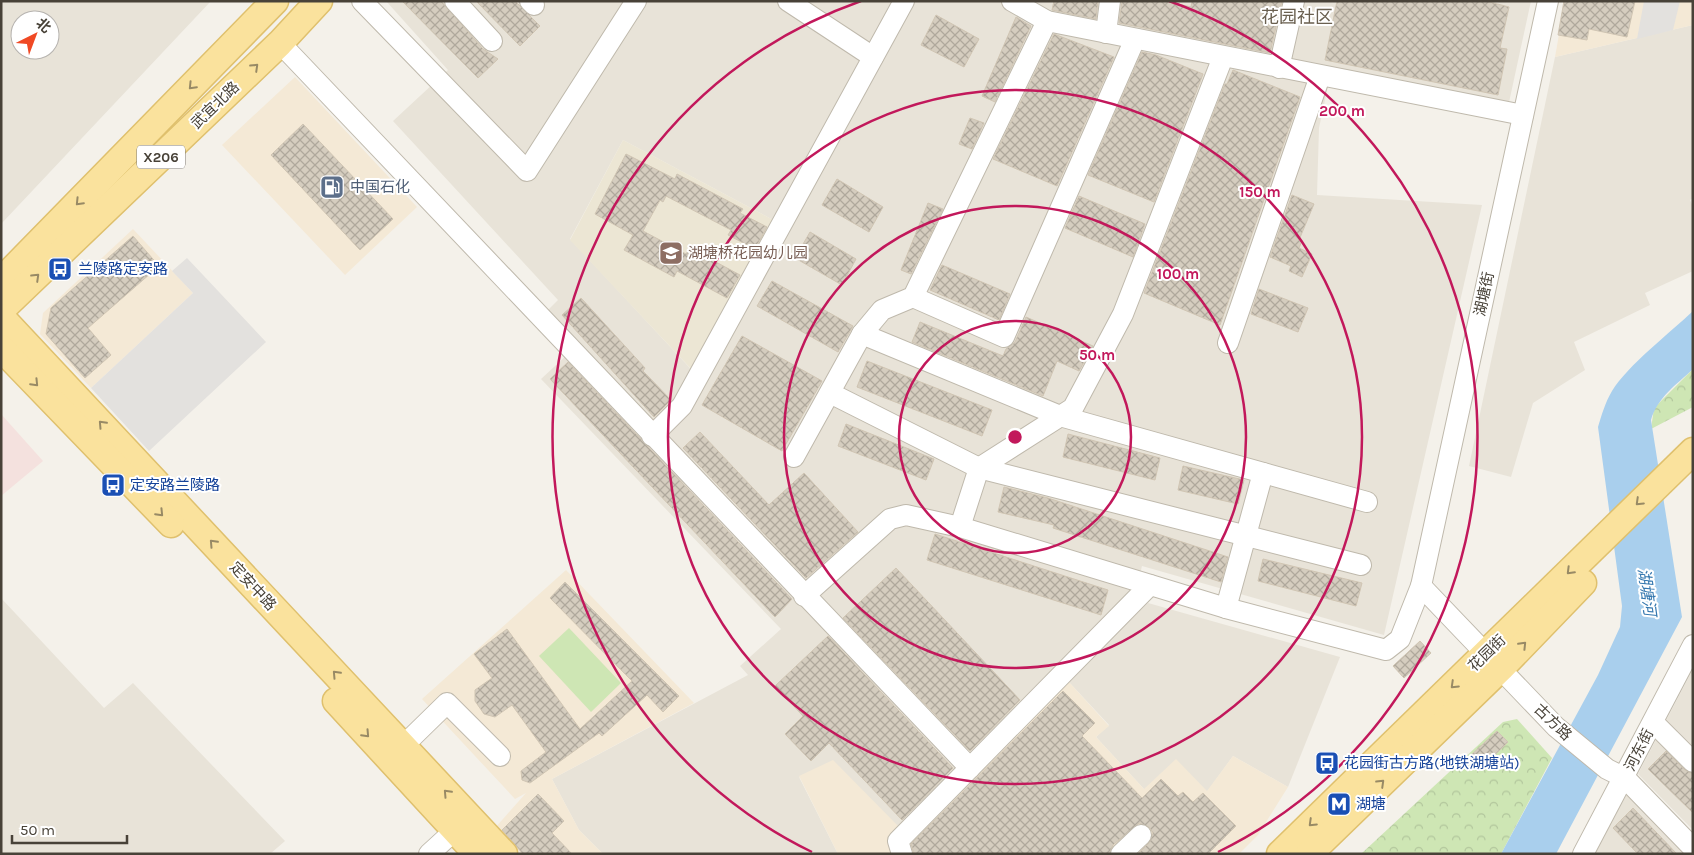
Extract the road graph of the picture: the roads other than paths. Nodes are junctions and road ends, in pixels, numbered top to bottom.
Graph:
1 (275, 1) edge
2 (319, 1) edge
3 (362, 1) edge
4 (455, 1) edge
5 (636, 1) edge
6 (788, 1) edge
7 (904, 1) edge
8 (1012, 1) edge
9 (1110, 1) edge
10 (1294, 1) edge
11 (1548, 1) edge
12 (1047, 21) junction
13 (1106, 33) junction
14 (1135, 39) junction
15 (492, 41) dead end
16 (280, 43) junction
17 (873, 57) junction
18 (1223, 57) junction
19 (1279, 68) junction
20 (1320, 76) junction
21 (1523, 115) junction
22 (1, 281) edge
23 (913, 298) junction
24 (1, 310) edge
25 (1, 317) edge
26 (862, 334) junction
27 (1228, 343) dead end
28 (1, 348) edge
29 (830, 392) junction
30 (1060, 416) junction
31 (652, 436) junction
32 (794, 458) dead end
33 (979, 468) junction
34 (1687, 469) edge
35 (1263, 473) junction
36 (1366, 502) dead end
37 (960, 527) junction
38 (1246, 536) junction
39 (1361, 565) dead end
40 (1150, 585) junction
41 (1421, 586) junction
42 (804, 596) junction
43 (1226, 608) junction
44 (1693, 645) edge
45 (1494, 661) junction
46 (1688, 670) edge
47 (1653, 722) junction
48 (403, 746) junction
49 (500, 756) dead end
50 (1693, 762) edge
51 (970, 768) junction
52 (1616, 774) junction
53 (462, 823) junction
54 (1141, 835) dead end
55 (1693, 848) edge
56 (429, 854) edge
57 (478, 854) edge
58 (504, 854) edge
59 (902, 854) edge
60 (1121, 854) edge
61 (1280, 854) edge
62 (1308, 854) edge
63 (1583, 854) edge

1 -> 22 main road, 武宜北路 / X206
2 - 16 main road, 武宜北路 / X206
3 - 5 street
4 - 15 street
6 - 17 street
7 - 17 street
8 - 12 street
9 - 13 street
10 - 19 street
11 - 21 street, 湖塘街
12 - 13 street
12 - 23 street
13 - 14 street
14 - 18 street
14 - 23 street
24 -> 16 main road, 武宜北路 / X206
16 - 31 street
17 - 31 street
18 - 19 street
18 - 30 street
19 - 20 street
20 - 21 street
20 - 27 street
21 - 41 street, 湖塘街
23 - 26 street
48 -> 25 main road, 定安中路
26 - 29 street
26 - 30 street
28 -> 53 main road, 定安中路
29 - 32 street
29 - 33 street
30 - 33 street
30 - 35 street
31 - 42 street
33 - 37 street
33 - 38 street
34 - 45 main road, 花园街
35 - 36 street
35 - 38 street
37 - 40 street
37 - 42 street
38 - 39 street
38 - 43 street
40 - 43 street
40 - 51 street
41 - 43 street, 湖塘街
41 - 45 street, 古方路
42 - 51 street
44 - 46 street, 河东街
45 - 52 street, 古方路
45 -> 61 main road, 花园街
62 -> 45 main road, 花园街
46 - 47 street, 河东街
47 - 50 street
47 - 52 street, 河东街
48 - 49 street
53 -> 48 main road, 定安中路
51 - 59 street
52 - 55 street, 古方路
52 - 63 street, 河东街
53 - 56 street
53 - 57 main road, 定安中路
53 - 58 main road, 定安中路
54 - 60 street

